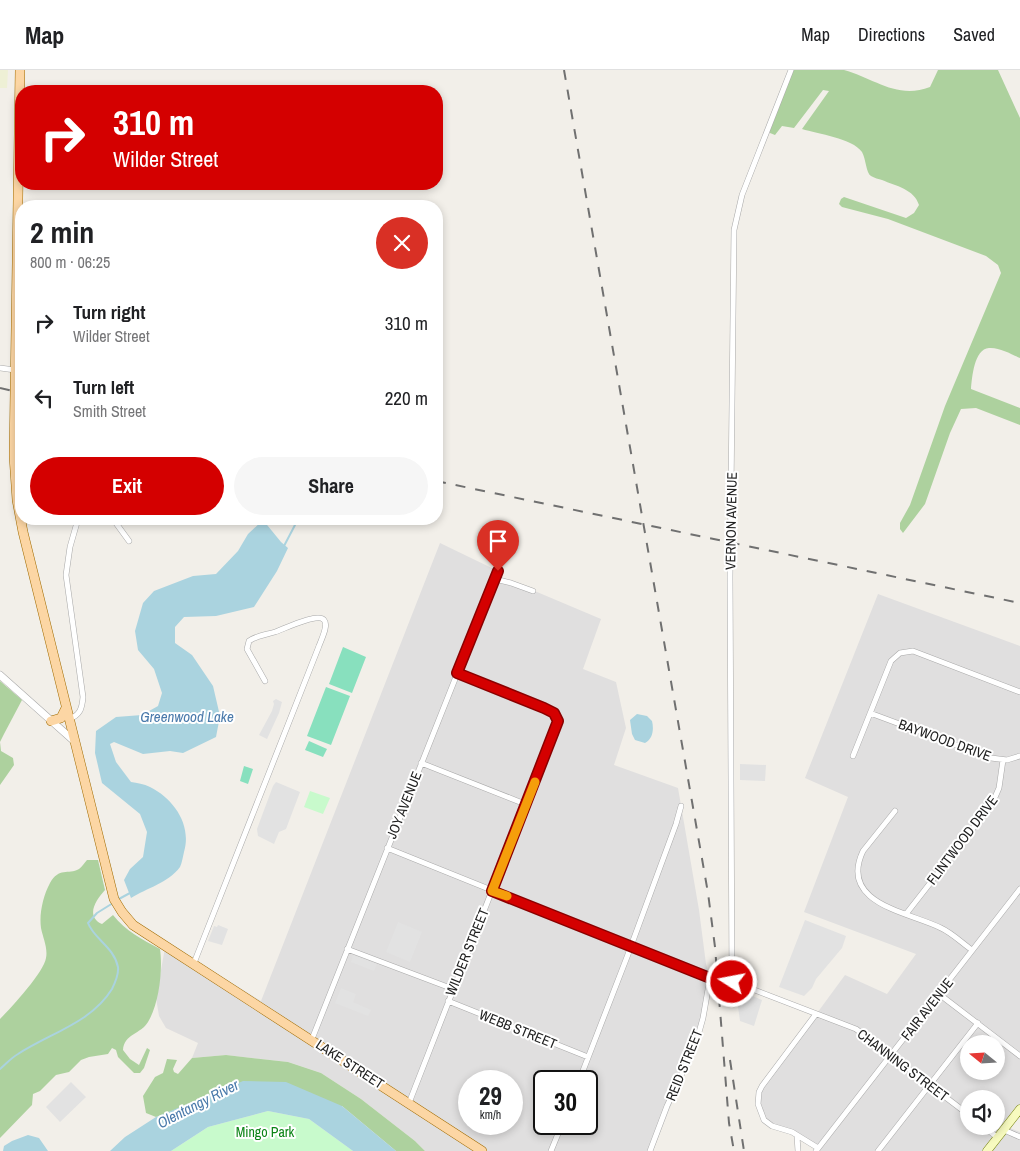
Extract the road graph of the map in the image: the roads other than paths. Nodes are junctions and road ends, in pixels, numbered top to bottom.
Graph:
1 (20, 70) edge
2 (791, 70) edge
3 (20, 85) edge
4 (0, 368) edge
5 (15, 370) joint
6 (15, 478) edge
7 (21, 525) edge
8 (76, 525) edge
9 (118, 525) edge
10 (129, 542) dead end
11 (498, 571) dead end
12 (495, 580) junction
13 (533, 591) dead end
14 (457, 673) junction
15 (0, 675) edge
16 (265, 681) dead end
17 (1020, 692) edge
18 (66, 708) junction
19 (870, 713) junction
20 (69, 719) junction
21 (52, 721) junction
22 (74, 740) junction
23 (853, 756) dead end
24 (1020, 756) edge
25 (1003, 760) junction
26 (421, 763) junction
27 (526, 804) junction
28 (681, 806) dead end
29 (895, 811) dead end
30 (387, 848) junction
31 (1020, 889) edge
32 (492, 891) junction
33 (906, 914) junction
34 (631, 946) junction
35 (347, 949) junction
36 (972, 950) junction
37 (194, 963) junction
38 (710, 978) junction
39 (732, 982) junction
40 (453, 990) junction
41 (939, 994) junction
42 (448, 1001) junction
43 (816, 1014) junction
44 (978, 1024) junction
45 (312, 1039) junction
46 (891, 1054) junction
47 (1020, 1056) edge
48 (588, 1057) junction
49 (583, 1070) edge
50 (930, 1085) junction
51 (409, 1103) junction
52 (960, 1108) edge
53 (1020, 1109) edge
54 (1005, 1129) edge
55 (1005, 1130) edge
56 (558, 1135) edge
57 (994, 1135) edge
58 (1000, 1135) edge
59 (797, 1136) junction
60 (1020, 1137) edge
61 (998, 1138) junction
62 (817, 1149) edge
63 (482, 1151) edge
64 (551, 1151) edge
65 (650, 1151) edge
66 (798, 1151) edge
67 (878, 1151) edge
68 (987, 1151) edge

1 - 3 main road
2 - 39 street, VERNON AVENUE
4 - 5 street
5 - 6 main road
7 - 18 main road
8 - 20 street
9 - 10 street
11 - 12 street, JOY AVENUE
12 - 13 street
12 - 14 street, JOY AVENUE
14 - 26 street, JOY AVENUE
14 - 27 street, WILDER STREET
15 - 21 street
16 - 37 street
17 - 19 street
18 - 20 main road
18 - 21 main road
19 - 23 street
19 - 25 street, BAYWOOD DRIVE
20 - 22 main road
21 - 22 street
22 - 37 main road, LAKE STREET
24 - 25 street, BAYWOOD DRIVE
25 - 33 street, FLINTWOOD DRIVE
26 - 27 street
26 - 30 street, JOY AVENUE
27 - 32 street, WILDER STREET
28 - 34 street
29 - 33 street
30 - 32 street, CHANNING STREET
30 - 35 street, JOY AVENUE
31 - 36 street, FAIR AVENUE
32 - 34 street, CHANNING STREET
32 - 40 street, WILDER STREET
33 - 36 street
34 - 38 street, CHANNING STREET
34 - 48 street
35 - 40 street
35 - 45 street, JOY AVENUE
36 - 41 street, FAIR AVENUE
37 - 45 main road, LAKE STREET
38 - 39 street, CHANNING STREET
38 - 65 street, REID STREET
39 - 43 street, CHANNING STREET
40 - 42 street, WILDER STREET
41 - 44 street
41 - 46 street, FAIR AVENUE
42 - 48 street, WEBB STREET
42 - 51 street, WILDER STREET
43 - 46 street, CHANNING STREET
43 - 59 street
44 - 47 street
44 - 50 street
45 - 51 main road, LAKE STREET
46 - 50 street, CHANNING STREET
46 - 62 street, FAIR AVENUE
48 - 49 street
50 - 52 street, CHANNING STREET
50 - 67 street
51 - 63 main road, LAKE STREET
53 - 54 main road
55 - 60 street
56 - 64 street
57 - 61 street
58 - 61 main road
59 - 62 street
59 - 66 street
61 - 68 main road

